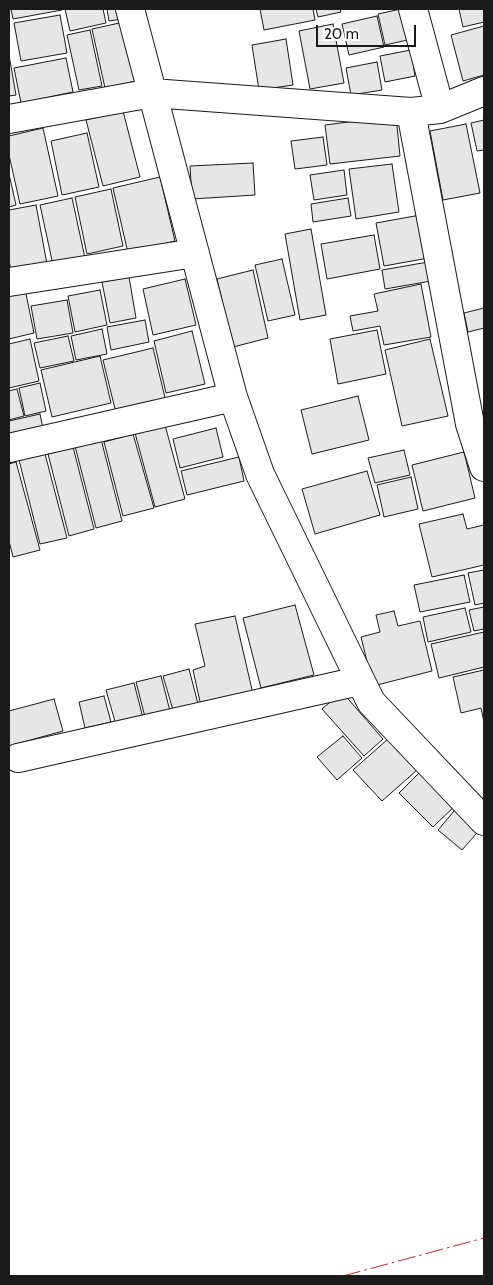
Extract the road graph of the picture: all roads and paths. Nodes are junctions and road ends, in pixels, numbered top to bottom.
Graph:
1 (130, 9) edge
2 (413, 9) edge
3 (484, 91) edge
4 (152, 93) junction
5 (440, 109) junction
6 (411, 112) junction
7 (9, 119) edge
8 (194, 253) junction
9 (9, 282) edge
10 (233, 397) junction
11 (9, 448) edge
12 (484, 467) edge
13 (359, 681) junction
14 (18, 758) dead end
15 (484, 821) edge

1 - 4 street
2 - 5 street
3 - 5 street
4 - 6 street
4 - 7 street
4 - 8 street
5 - 6 street
6 - 12 street
8 - 9 street
8 - 10 street
10 - 11 street
10 - 13 street
13 - 14 street
13 - 15 street

